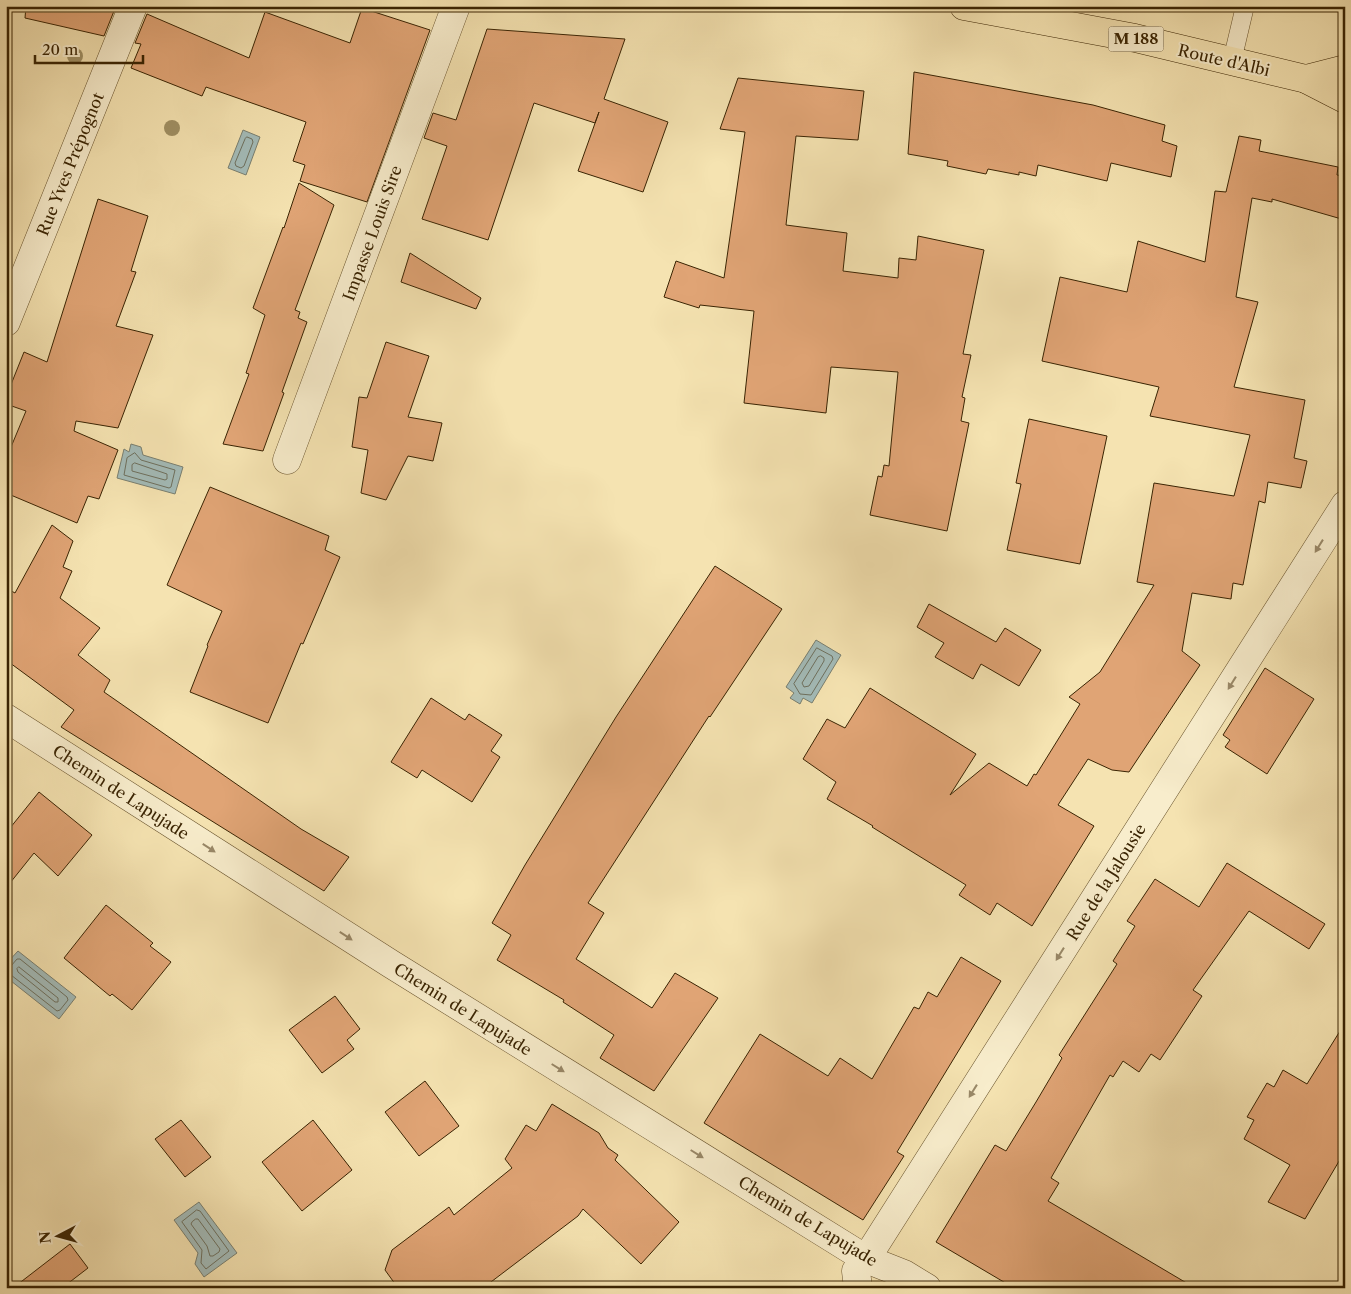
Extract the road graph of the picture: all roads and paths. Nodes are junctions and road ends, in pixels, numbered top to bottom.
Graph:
1 (133, 6) edge
2 (456, 6) edge
3 (964, 6) edge
4 (1245, 6) edge
5 (1232, 62) junction
6 (1345, 69) edge
7 (1306, 79) junction
8 (1345, 99) edge
9 (6, 322) edge
10 (288, 460) dead end
11 (1345, 505) edge
12 (6, 718) edge
13 (866, 1259) junction
14 (858, 1288) edge
15 (927, 1288) edge

1 - 9 street, Rue Yves Prépognot
2 - 10 street, Impasse Louis Sire
3 - 5 main road, Route d'Albi / M 188
4 - 5 lane
5 - 7 main road, Route d'Albi / M 188
6 - 7 main road, Route d'Albi / M 188
7 - 8 main road, Route d'Albi / M 188
11 -> 13 street, Rue de la Jalousie
12 -> 13 street, Chemin de Lapujade
13 - 14 street, Rue de la Jalousie
13 - 15 street, Chemin de Lapujade

